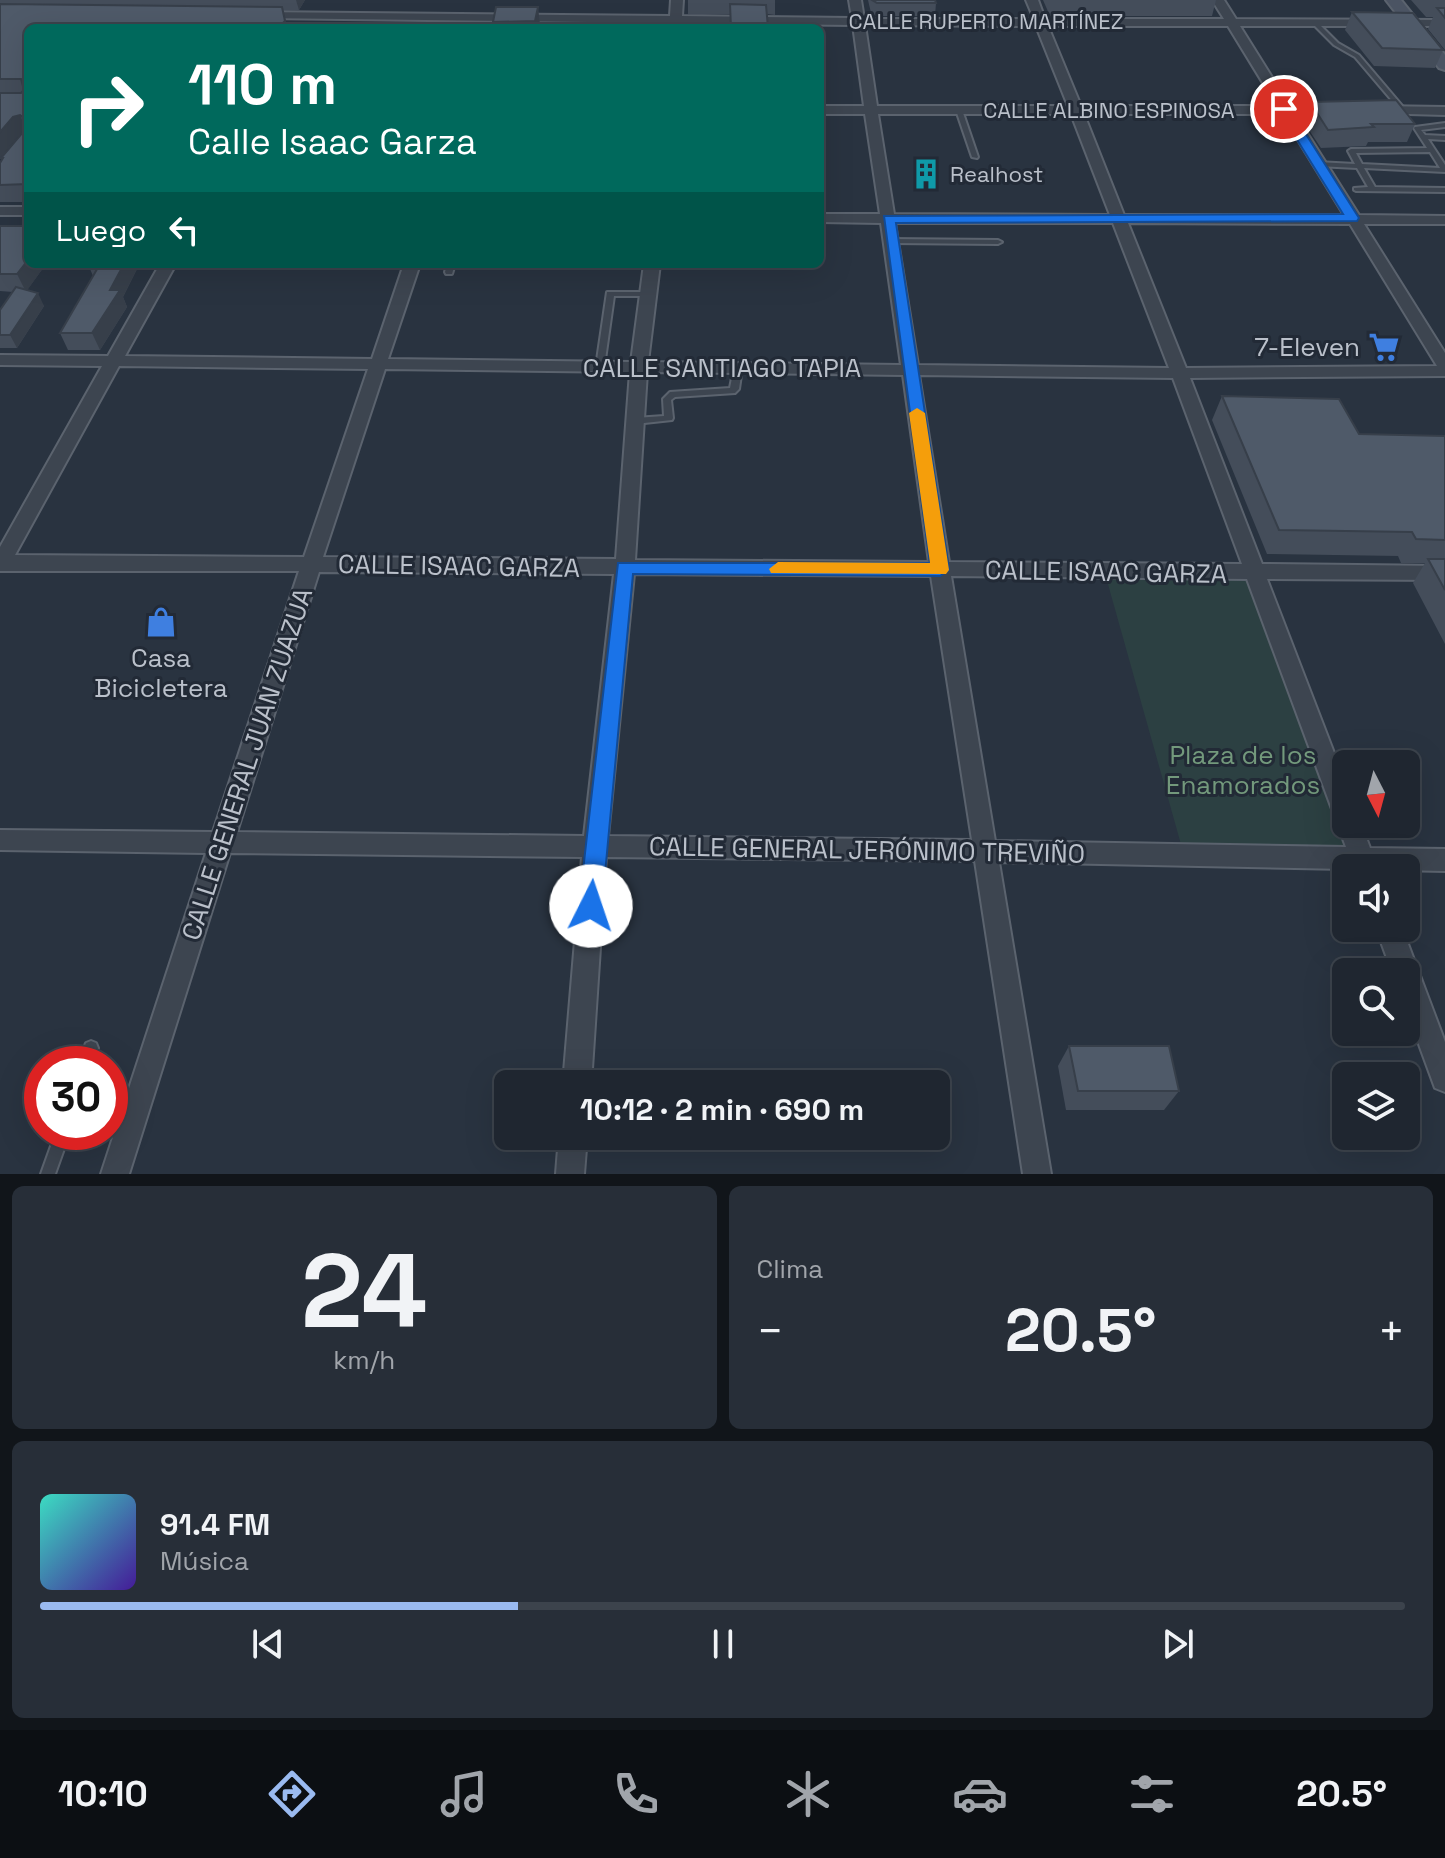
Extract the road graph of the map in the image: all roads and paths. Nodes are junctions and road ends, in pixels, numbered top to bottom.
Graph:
1 (318, 0) edge
2 (677, 0) edge
3 (855, 0) edge
4 (1032, 0) edge
5 (1218, 0) edge
6 (1393, 0) edge
7 (239, 15) edge
8 (310, 15) junction
9 (490, 18) edge
10 (1040, 21) junction
11 (1229, 21) junction
12 (859, 22) junction
13 (1314, 22) junction
14 (1411, 23) junction
15 (1445, 23) edge
16 (305, 24) edge
17 (675, 24) edge
18 (1445, 65) edge
19 (1077, 109) junction
20 (1284, 109) junction
21 (824, 110) edge
22 (873, 110) junction
23 (959, 110) junction
24 (1344, 110) edge
25 (1359, 110) edge
26 (1404, 110) junction
27 (1445, 111) edge
28 (1445, 125) edge
29 (1422, 137) junction
30 (1445, 138) edge
31 (1431, 150) junction
32 (975, 157) dead end
33 (1317, 164) junction
34 (1359, 166) junction
35 (1445, 170) edge
36 (1356, 189) dead end
37 (1373, 189) junction
38 (1445, 190) edge
39 (0, 211) edge
40 (24, 211) edge
41 (824, 218) edge
42 (1352, 218) junction
43 (889, 219) junction
44 (1445, 220) edge
45 (1119, 221) junction
46 (892, 241) junction
47 (998, 242) dead end
48 (166, 268) edge
49 (411, 268) edge
50 (651, 268) edge
51 (648, 294) junction
52 (0, 360) edge
53 (110, 362) junction
54 (378, 365) junction
55 (600, 367) junction
56 (639, 367) junction
57 (738, 368) junction
58 (1445, 368) edge
59 (911, 369) junction
60 (1180, 373) junction
61 (635, 421) junction
62 (0, 563) edge
63 (311, 565) junction
64 (625, 568) junction
65 (940, 570) junction
66 (1255, 573) junction
67 (1445, 573) edge
68 (1332, 778) edge
69 (0, 840) edge
70 (224, 841) junction
71 (595, 846) junction
72 (988, 851) junction
73 (1445, 860) edge
74 (1420, 861) edge
75 (1332, 862) edge
76 (1420, 1011) edge
77 (578, 1070) edge
78 (1445, 1078) edge
79 (57, 1150) edge
80 (572, 1150) edge
81 (48, 1174) edge
82 (115, 1174) edge
83 (570, 1174) edge
84 (1037, 1174) edge

1 - 8 street
2 - 17 street
3 - 12 street
4 - 10 street
5 - 11 street
6 - 14 street
7 - 8 street, CALLE RUPERTO MARTÍNEZ
8 - 9 street, CALLE RUPERTO MARTÍNEZ
8 - 16 street
9 - 17 street, CALLE RUPERTO MARTÍNEZ
10 - 11 street, CALLE RUPERTO MARTÍNEZ
10 - 12 street, CALLE RUPERTO MARTÍNEZ
10 - 19 street
11 - 13 street, CALLE RUPERTO MARTÍNEZ
11 - 20 street
12 - 17 street, CALLE RUPERTO MARTÍNEZ
12 - 22 street
13 - 14 street, CALLE RUPERTO MARTÍNEZ
13 - 26 lane
14 - 15 street, CALLE RUPERTO MARTÍNEZ
14 - 18 street
19 - 20 street, CALLE ALBINO ESPINOSA
19 - 23 street, CALLE ALBINO ESPINOSA
19 - 45 street
20 - 24 street, CALLE ALBINO ESPINOSA
20 - 33 street
21 - 22 street, CALLE ALBINO ESPINOSA
22 - 23 street, CALLE ALBINO ESPINOSA
22 - 43 street
23 - 32 lane
25 - 26 street
26 - 27 street
28 - 29 lane
29 - 30 lane
29 - 31 lane
31 - 34 lane
31 - 35 lane
33 - 34 lane
33 - 42 street
34 - 35 lane
34 - 37 lane
36 - 37 lane
37 - 38 lane
39 - 40 street
41 - 43 street
42 - 44 street
42 - 45 street
42 - 58 street
43 - 45 street
43 - 46 street
45 - 60 street
46 - 47 lane
46 - 59 street
48 - 53 street
49 - 54 street, CALLE GENERAL JUAN ZUAZUA
50 - 51 street
51 - 55 lane
51 - 56 street
52 - 53 street, CALLE SANTIAGO TAPIA
53 - 54 street, CALLE SANTIAGO TAPIA
53 - 62 street
54 - 55 street, CALLE SANTIAGO TAPIA
54 - 63 street, CALLE GENERAL JUAN ZUAZUA
55 - 56 street, CALLE SANTIAGO TAPIA
56 - 57 street, CALLE SANTIAGO TAPIA
56 - 61 street
57 - 59 street, CALLE SANTIAGO TAPIA
57 - 61 lane
58 - 60 street, CALLE SANTIAGO TAPIA
59 - 60 street, CALLE SANTIAGO TAPIA
59 - 65 street
60 - 66 street
61 - 64 street
62 - 63 street, CALLE ISAAC GARZA
63 - 64 street, CALLE ISAAC GARZA
63 - 70 street, CALLE GENERAL JUAN ZUAZUA
64 - 65 street, CALLE ISAAC GARZA
64 - 71 street
65 - 66 street, CALLE ISAAC GARZA
65 - 72 street
66 - 67 street, CALLE ISAAC GARZA
66 - 68 street
69 - 70 street, CALLE GENERAL JERÓNIMO TREVIÑO
70 - 71 street, CALLE GENERAL JERÓNIMO TREVIÑO
70 - 82 street, CALLE GENERAL JUAN ZUAZUA
71 - 72 street, CALLE GENERAL JERÓNIMO TREVIÑO
71 - 77 street
72 - 75 street, CALLE GENERAL JERÓNIMO TREVIÑO
72 - 84 street
73 - 74 street, CALLE GENERAL JERÓNIMO TREVIÑO
76 - 78 street
79 - 81 lane
80 - 83 street

